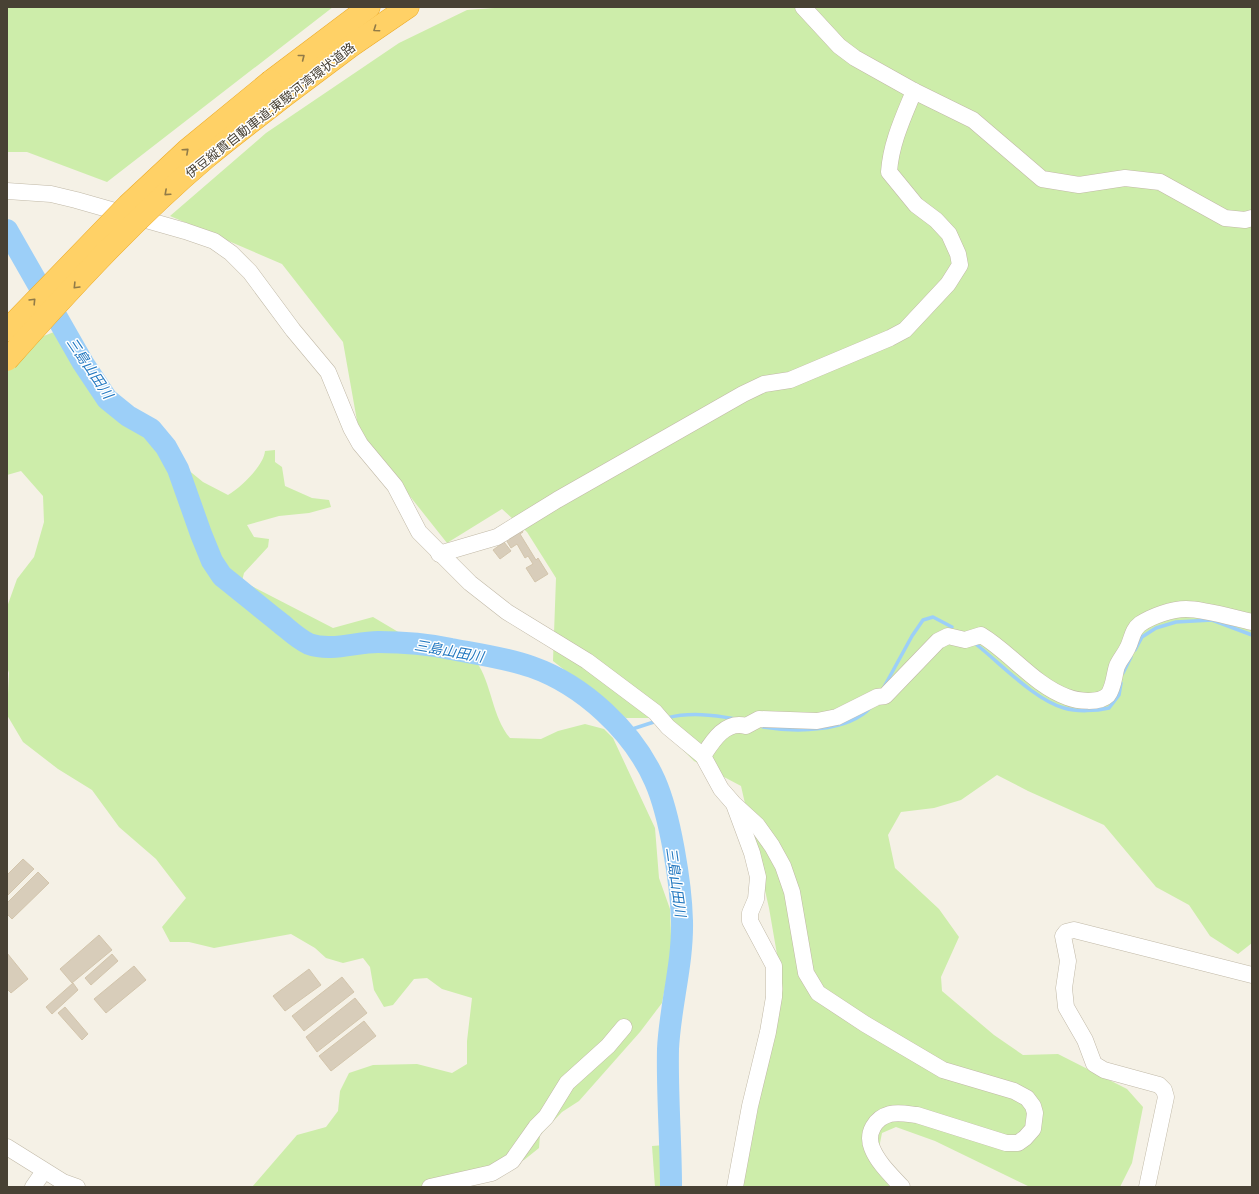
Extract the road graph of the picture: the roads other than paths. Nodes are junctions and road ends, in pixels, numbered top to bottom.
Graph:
1 (368, 7) edge
2 (408, 7) edge
3 (803, 7) edge
4 (277, 89) junction
5 (914, 91) junction
6 (8, 191) edge
7 (1252, 218) edge
8 (7, 330) edge
9 (7, 360) edge
10 (439, 554) junction
11 (1252, 622) edge
12 (703, 756) junction
13 (734, 804) junction
14 (1252, 975) edge
15 (624, 1027) dead end
16 (7, 1147) edge
17 (44, 1171) junction
18 (33, 1187) edge
19 (77, 1187) edge
20 (430, 1187) edge
21 (735, 1187) edge
22 (902, 1187) edge
23 (1147, 1187) edge

4 -> 1 highway, 伊豆縦貫自動車道;東駿河湾環状道路
2 -> 4 highway, 伊豆縦貫自動車道;東駿河湾環状道路
3 - 5 street
8 -> 4 highway, 伊豆縦貫自動車道;東駿河湾環状道路, bridge
4 -> 9 highway, 伊豆縦貫自動車道;東駿河湾環状道路, bridge
5 - 7 street
5 - 10 street
6 - 10 street
10 - 12 street
11 - 12 street
12 - 13 street
13 - 21 street
13 - 22 street
14 - 23 street
15 - 20 street
16 - 17 street
17 - 18 street
17 - 19 street

